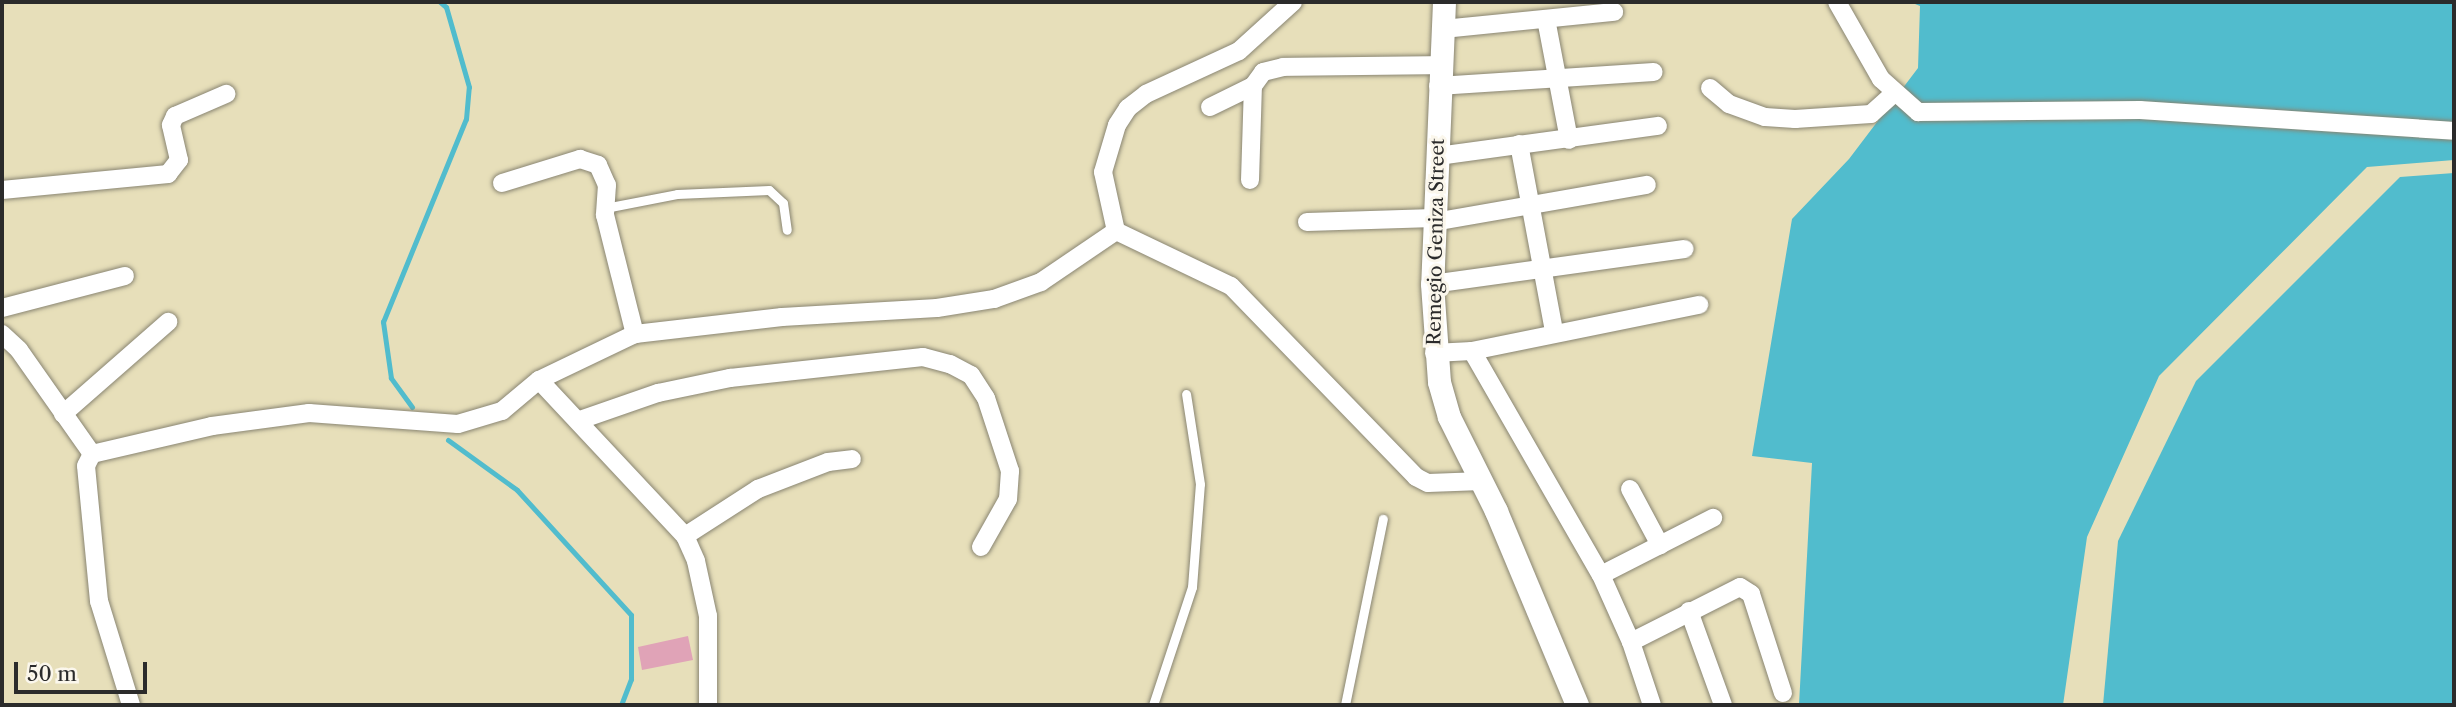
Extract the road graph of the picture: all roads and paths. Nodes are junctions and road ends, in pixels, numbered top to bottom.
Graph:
1 (1293, 2) edge
2 (1444, 2) edge
3 (1837, 2) edge
4 (1614, 12) dead end
5 (1546, 19) junction
6 (1443, 29) junction
7 (1654, 72) dead end
8 (1439, 75) junction
9 (1557, 81) junction
10 (1253, 86) junction
11 (1710, 88) dead end
12 (226, 94) dead end
13 (1893, 94) junction
14 (1210, 107) dead end
15 (1658, 126) dead end
16 (2454, 131) edge
17 (1569, 140) junction
18 (1519, 144) junction
19 (1437, 156) junction
20 (1250, 180) dead end
21 (502, 183) dead end
22 (1647, 186) dead end
23 (2, 190) edge
24 (605, 208) junction
25 (1532, 208) junction
26 (1434, 220) junction
27 (1307, 222) dead end
28 (787, 230) dead end
29 (1116, 232) junction
30 (1685, 249) dead end
31 (1542, 272) junction
32 (125, 276) dead end
33 (1432, 284) junction
34 (1699, 304) dead end
35 (2, 308) edge
36 (168, 321) dead end
37 (1554, 331) junction
38 (2, 334) edge
39 (635, 334) junction
40 (1472, 351) junction
41 (1434, 353) junction
42 (539, 380) junction
43 (1186, 394) dead end
44 (63, 414) junction
45 (580, 420) junction
46 (92, 454) junction
47 (852, 459) dead end
48 (1482, 481) junction
49 (1630, 489) dead end
50 (1713, 518) dead end
51 (1383, 519) dead end
52 (685, 537) junction
53 (1660, 545) junction
54 (981, 547) dead end
55 (1601, 575) junction
56 (1689, 611) junction
57 (1631, 642) junction
58 (1783, 693) dead end
59 (131, 705) edge
60 (708, 705) edge
61 (1153, 705) edge
62 (1345, 705) edge
63 (1577, 705) edge
64 (1652, 705) edge
65 (1723, 705) edge

1 - 29 street
2 - 6 street, Remegio Geniza Street
3 - 13 street
4 - 5 street
5 - 6 street
5 - 9 street
6 - 8 street, Remegio Geniza Street
7 - 9 street
8 - 9 street
8 - 10 street
8 - 19 street, Remegio Geniza Street
9 - 17 street
10 - 14 street
10 - 20 street
11 - 13 street
12 - 23 street
13 - 16 street
15 - 17 street
17 - 18 street
18 - 19 street
18 - 25 street
19 - 26 street, Remegio Geniza Street
21 - 24 street
22 - 25 street
24 - 28 lane
24 - 39 street
25 - 26 street
25 - 31 street
26 - 27 street
26 - 33 street, Remegio Geniza Street
29 - 39 street
29 - 48 street
30 - 31 street
31 - 33 street
31 - 37 street
32 - 35 street
33 - 41 street, Remegio Geniza Street
34 - 37 street
36 - 44 street
37 - 40 street
38 - 44 street
39 - 42 street
40 - 41 street
40 - 55 street
41 - 48 street, Remegio Geniza Street
42 - 45 street
42 - 46 street
43 - 61 lane
44 - 46 street
45 - 52 street
45 - 54 street
46 - 59 street
47 - 52 street
48 - 63 street, Remegio Geniza Street
49 - 53 street
50 - 53 street
51 - 62 lane
52 - 60 street
53 - 55 street
55 - 57 street
56 - 57 street
56 - 58 street
56 - 65 street
57 - 64 street

